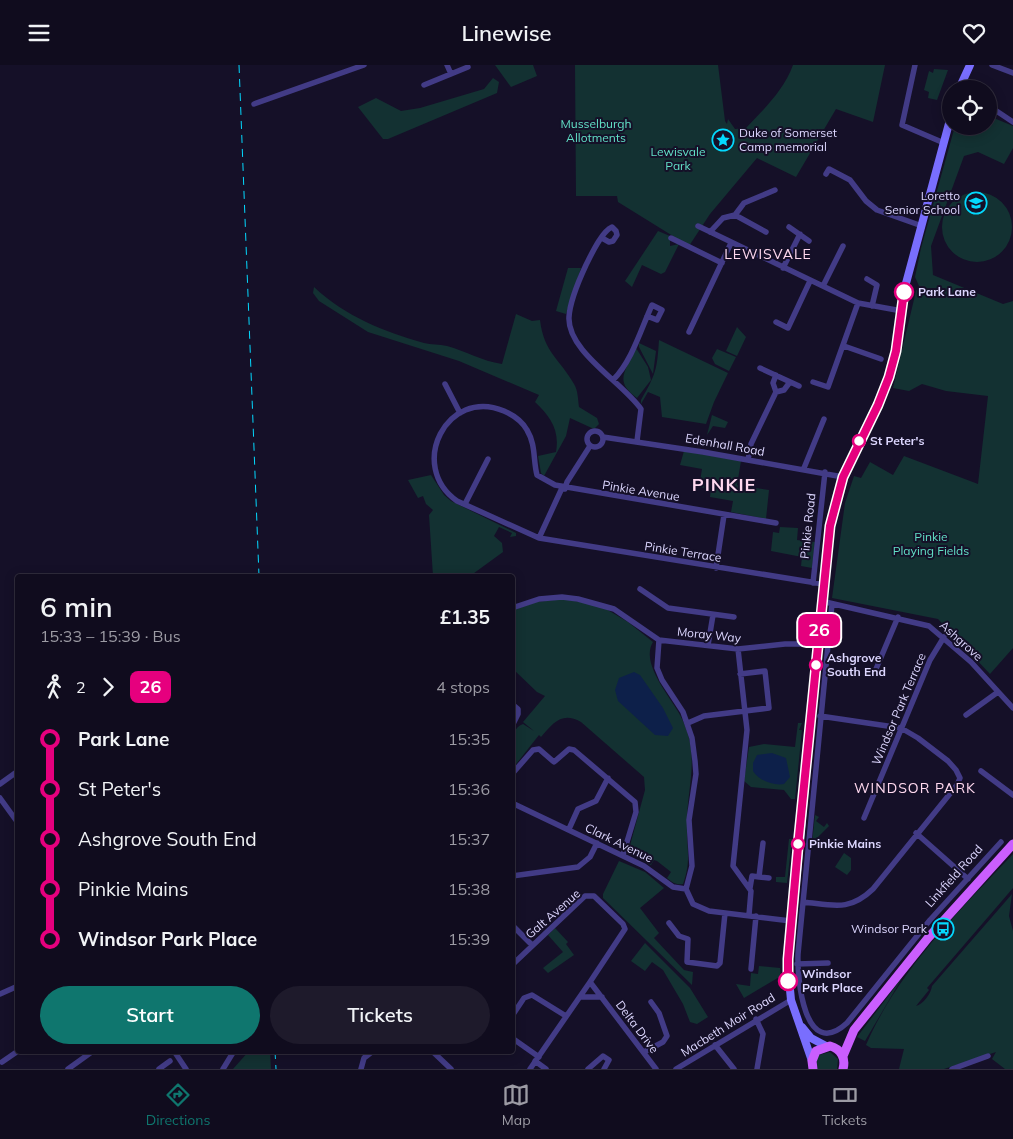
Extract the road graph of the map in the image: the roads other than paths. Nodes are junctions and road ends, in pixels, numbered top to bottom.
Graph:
1 (364, 65) edge
2 (448, 65) edge
3 (916, 65) edge
4 (970, 65) edge
5 (992, 65) edge
6 (467, 66) edge
7 (1013, 73) edge
8 (451, 74) junction
9 (470, 74) dead end
10 (963, 80) edge
11 (424, 85) dead end
12 (254, 104) dead end
13 (997, 112) edge
14 (1013, 123) edge
15 (946, 135) edge
16 (944, 143) junction
17 (826, 174) dead end
18 (775, 190) dead end
19 (734, 215) junction
20 (922, 225) junction
21 (698, 226) dead end
22 (789, 227) dead end
23 (710, 232) junction
24 (766, 232) dead end
25 (800, 235) junction
26 (602, 238) dead end
27 (673, 240) dead end
28 (809, 241) dead end
29 (731, 243) junction
30 (843, 246) dead end
31 (722, 263) junction
32 (783, 268) junction
33 (868, 279) dead end
34 (810, 281) junction
35 (823, 287) junction
36 (858, 303) junction
37 (872, 306) junction
38 (902, 311) junction
39 (647, 316) dead end
40 (776, 322) dead end
41 (688, 332) dead end
42 (844, 346) junction
43 (881, 359) dead end
44 (760, 368) dead end
45 (776, 375) junction
46 (613, 380) junction
47 (790, 382) junction
48 (813, 382) dead end
49 (445, 384) dead end
50 (799, 387) dead end
51 (776, 392) junction
52 (460, 413) junction
53 (824, 419) dead end
54 (603, 437) junction
55 (637, 441) junction
56 (590, 446) junction
57 (488, 459) dead end
58 (748, 460) junction
59 (804, 468) junction
60 (825, 472) junction
61 (843, 477) junction
62 (564, 488) junction
63 (465, 504) junction
64 (724, 515) junction
65 (776, 523) dead end
66 (539, 538) junction
67 (716, 568) junction
68 (813, 583) junction
69 (823, 584) junction
70 (640, 589) dead end
71 (822, 601) junction
72 (832, 604) junction
73 (515, 607) edge
74 (713, 615) junction
75 (734, 617) dead end
76 (898, 617) junction
77 (944, 637) junction
78 (659, 640) junction
79 (818, 644) junction
80 (708, 645) junction
81 (738, 649) junction
82 (876, 669) dead end
83 (740, 675) junction
84 (998, 692) junction
85 (515, 706) edge
86 (1013, 708) edge
87 (745, 712) junction
88 (966, 715) dead end
89 (820, 716) junction
90 (515, 720) edge
91 (688, 723) junction
92 (901, 728) junction
93 (515, 771) edge
94 (981, 771) dead end
95 (15, 773) edge
96 (608, 778) junction
97 (0, 784) edge
98 (1013, 795) edge
99 (0, 798) edge
100 (515, 804) edge
101 (800, 817) junction
102 (811, 818) junction
103 (864, 818) dead end
104 (15, 819) edge
105 (568, 829) junction
106 (916, 833) junction
107 (1001, 842) dead end
108 (597, 843) junction
109 (762, 843) dead end
110 (1013, 844) edge
111 (623, 855) junction
112 (515, 876) edge
113 (740, 876) junction
114 (752, 876) junction
115 (759, 877) junction
116 (769, 877) dead end
117 (968, 879) junction
118 (750, 888) junction
119 (686, 889) junction
120 (802, 902) junction
121 (725, 913) junction
122 (752, 916) junction
123 (791, 921) junction
124 (669, 923) dead end
125 (515, 928) edge
126 (532, 945) junction
127 (515, 962) edge
128 (828, 963) dead end
129 (798, 964) junction
130 (751, 969) dead end
131 (590, 982) junction
132 (15, 987) edge
133 (0, 994) edge
134 (580, 997) junction
135 (602, 997) junction
136 (791, 999) junction
137 (651, 1002) dead end
138 (515, 1012) edge
139 (659, 1013) junction
140 (795, 1014) junction
141 (566, 1017) junction
142 (652, 1017) dead end
143 (756, 1019) junction
144 (854, 1031) junction
145 (515, 1041) edge
146 (715, 1045) junction
147 (828, 1046) junction
148 (644, 1052) junction
149 (15, 1053) edge
150 (89, 1054) edge
151 (176, 1054) edge
152 (232, 1054) edge
153 (370, 1054) edge
154 (435, 1054) edge
155 (988, 1056) dead end
156 (537, 1059) junction
157 (170, 1061) dead end
158 (2, 1062) dead end
159 (844, 1064) edge
160 (812, 1065) edge
161 (447, 1068) edge
162 (68, 1069) edge
163 (158, 1069) edge
164 (186, 1069) edge
165 (223, 1069) edge
166 (361, 1069) edge
167 (530, 1069) edge
168 (546, 1069) edge
169 (588, 1069) edge
170 (604, 1069) edge
171 (656, 1069) edge
172 (676, 1069) edge
173 (734, 1069) edge
174 (757, 1069) edge
175 (952, 1069) edge

1 - 12 street
2 - 8 street
3 - 16 street
4 - 10 main road
5 - 7 street
6 - 8 street
6 - 9 street
8 - 11 street
13 - 14 street
15 - 16 main road, Pinkie Road
16 - 20 main road, Pinkie Road
17 - 20 street
18 - 19 street
19 - 23 street
19 - 24 street
20 - 38 main road, Pinkie Road
21 - 23 street
22 - 25 street
23 - 29 street
25 - 28 street
25 - 32 street
26 - 46 street
27 - 31 street
29 - 31 street
29 - 32 street
30 - 35 street
31 - 41 street
32 - 34 street
33 - 37 street
34 - 35 street
34 - 40 street
35 - 36 street
36 - 37 street
36 - 42 street
37 - 38 street
38 - 61 main road, Pinkie Road
39 - 46 street
42 - 43 street
42 - 48 street
44 - 45 street
45 - 47 street
45 - 51 street
46 - 55 street
47 - 50 street
47 - 51 street
49 - 52 street
51 - 58 street
52 - 62 street, Pinkie Avenue
52 - 63 street, Pinkie Terrace
53 - 59 street
54 - 55 street, Edenhall Road
54 - 56 street
54 - 56 street, Edenhall Road
55 - 58 street, Edenhall Road
56 - 62 street
57 - 63 street
58 - 59 street, Edenhall Road
59 - 60 street, Edenhall Road
60 - 61 street, Edenhall Road
60 - 68 street, Pinkie Road
61 - 69 main road, Pinkie Road
62 - 64 street, Pinkie Avenue
62 - 66 street
63 - 66 street, Pinkie Terrace
64 - 65 street, Pinkie Avenue
64 - 67 street
66 - 67 street, Pinkie Terrace
67 - 68 street, Pinkie Terrace
68 - 69 street, Pinkie Terrace
69 - 71 main road, Pinkie Road
70 - 74 street
71 - 72 street, Ashgrove
71 - 79 main road, Pinkie Road
72 - 76 street, Ashgrove
72 - 89 street
73 - 78 street
74 - 75 street
74 - 80 street
76 - 77 street, Ashgrove
76 - 82 street
77 - 84 street, Ashgrove
77 - 92 street, Windsor Park Terrace
78 - 80 street, Moray Way
78 - 91 street
79 - 81 street, Moray Way
79 - 101 main road, Pinkie Road
80 - 81 street, Moray Way
81 - 83 street
83 - 87 street
83 - 87 street
84 - 86 street, Ashgrove
84 - 88 street
85 - 90 street
87 - 91 street
87 - 113 street
89 - 92 street
89 - 102 street
91 - 119 street
92 - 103 street, Windsor Park Terrace
92 - 106 street
93 - 96 street
94 - 98 street
95 - 97 street
96 - 105 street, Clark Avenue
96 - 111 street
99 - 104 street
100 - 105 street, Clark Avenue
101 - 102 street
101 - 123 main road, Pinkie Road
102 - 120 street
105 - 108 street, Clark Avenue
106 - 117 street
106 - 120 street
107 - 117 street, Linkfield Road
108 - 111 street, Clark Avenue
108 - 112 street
109 - 115 street
110 - 144 main road, Linkfield Road
111 - 119 street, Clark Avenue
113 - 114 street
113 - 118 street
114 - 115 street
114 - 118 street
115 - 116 street
117 - 129 street, Linkfield Road
118 - 122 street
119 - 121 street
120 - 129 street
121 - 122 street
121 - 124 street
122 - 123 street
122 - 130 street
123 - 136 main road, Pinkie Road
125 - 126 street
126 - 127 street, Galt Avenue
126 - 131 street, Galt Avenue
128 - 129 street
131 - 134 street
131 - 135 street, Delta Drive
132 - 133 street
134 - 135 street, Delta Drive
134 - 141 street
135 - 148 street, Delta Drive
136 - 140 main road, Pinkie Road
136 - 143 street, Macbeth Moir Road
137 - 139 street
138 - 141 street
139 - 142 street
139 - 148 street
140 - 147 main road, Pinkie Road
140 - 160 main road, Pinkie Road
141 - 156 street
143 - 146 street, Macbeth Moir Road
143 - 174 street
144 - 147 main road, Linkfield Road
144 - 159 main road, Linkfield Road
145 - 156 street
146 - 172 street, Macbeth Moir Road
146 - 173 street
147 - 159 main road
147 - 160 main road, Linkfield Road
148 - 171 street, Delta Drive
149 - 158 street
150 - 162 street
151 - 164 street
152 - 165 street
153 - 166 street
154 - 161 street
155 - 175 street
156 - 167 street
156 - 168 street
157 - 163 street
169 - 170 street

